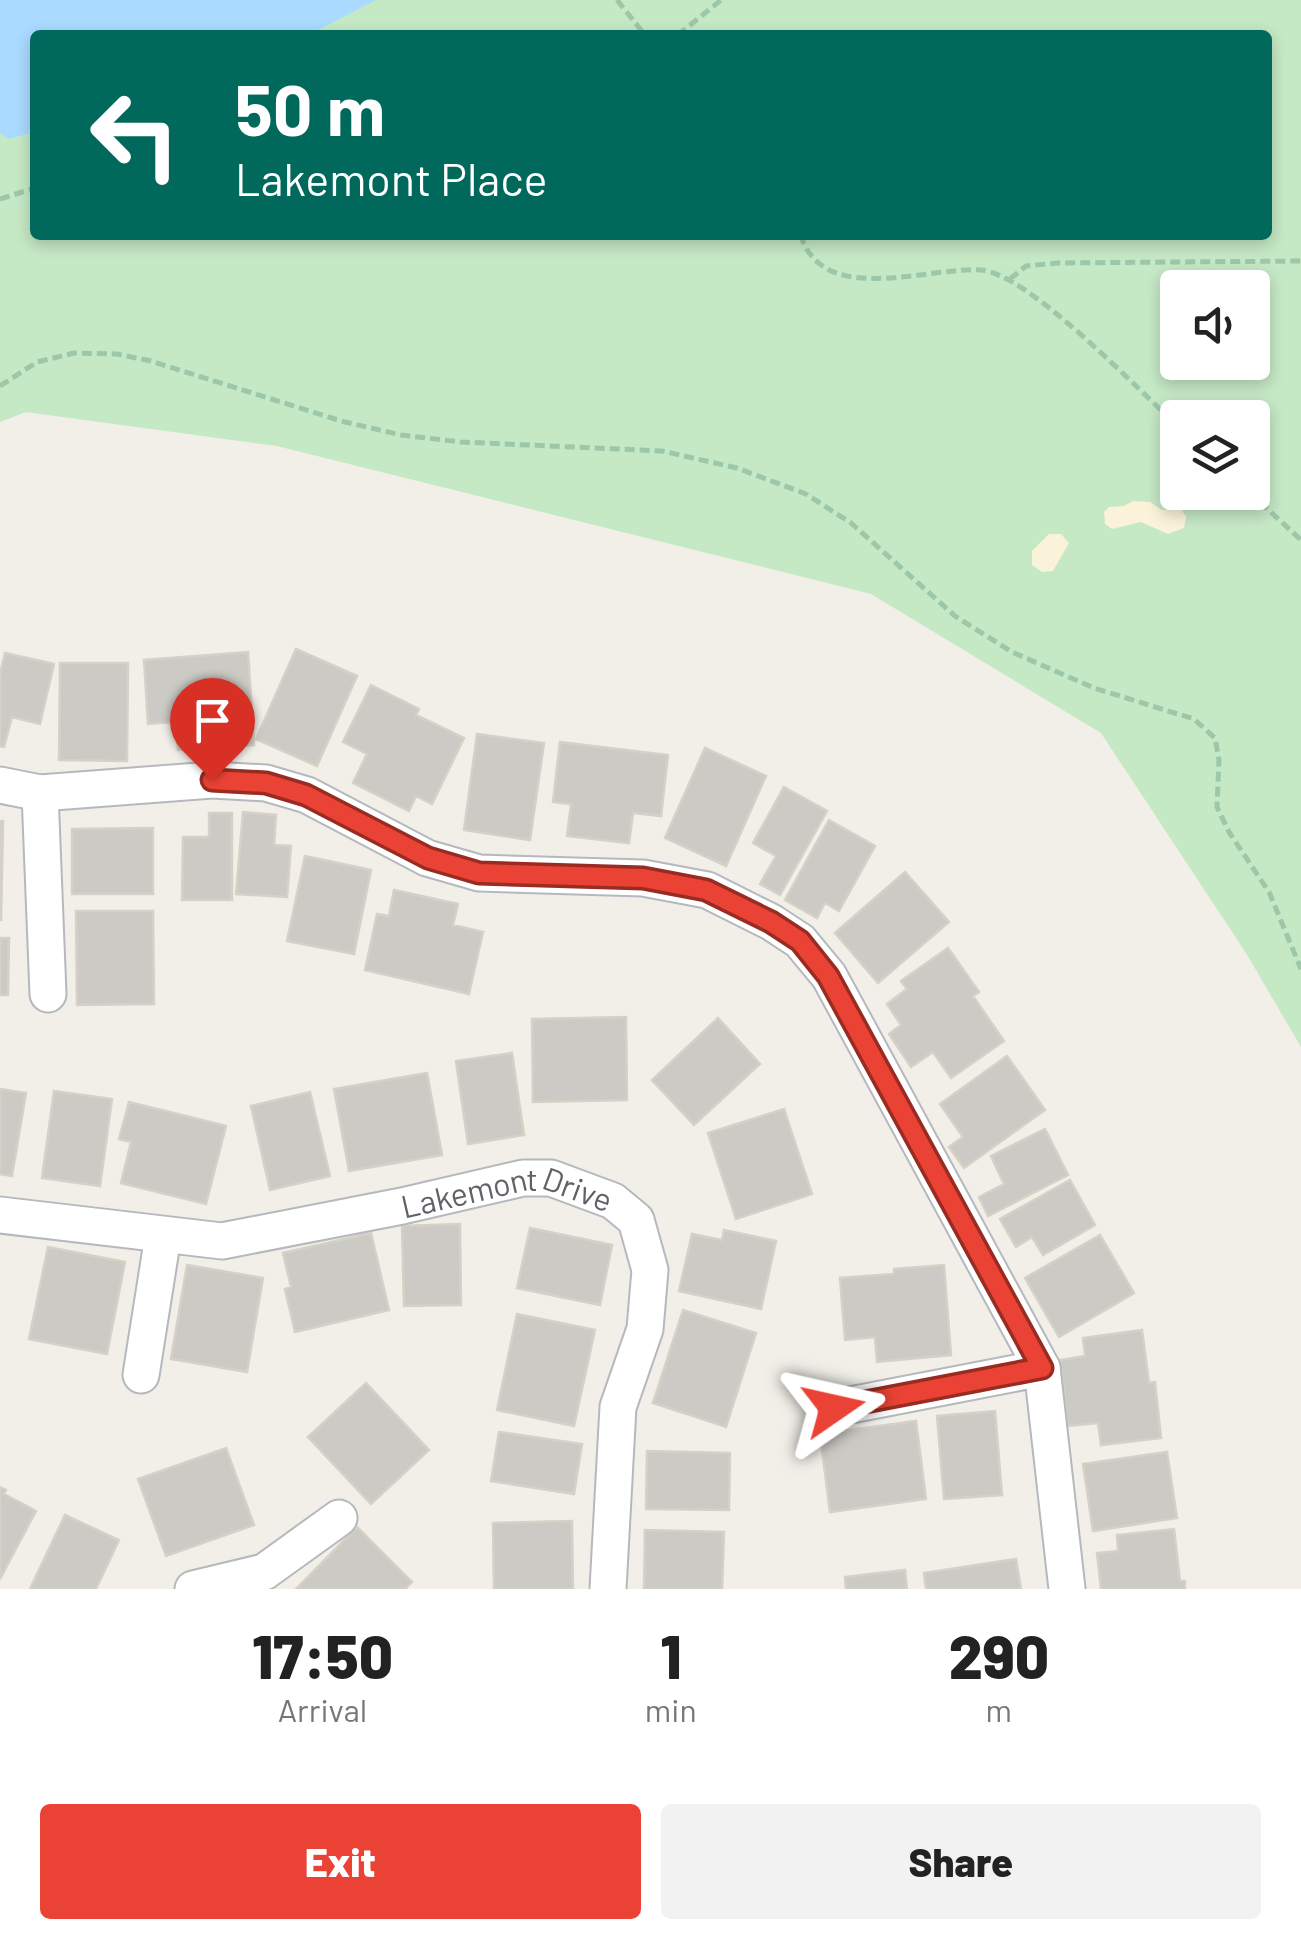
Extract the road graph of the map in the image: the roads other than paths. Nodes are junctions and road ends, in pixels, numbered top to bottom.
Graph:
1 (0, 785) edge
2 (40, 793) junction
3 (48, 994) dead end
4 (0, 1215) edge
5 (162, 1236) junction
6 (1042, 1368) junction
7 (141, 1374) dead end
8 (834, 1408) dead end
9 (338, 1518) dead end
10 (193, 1589) edge
11 (608, 1589) edge
12 (1067, 1589) edge

1 - 2 street
2 - 3 street
2 - 6 street
4 - 5 street, Lakemont Drive
5 - 7 street
5 - 11 street, Lakemont Drive
6 - 8 street
6 - 12 street
9 - 10 street

